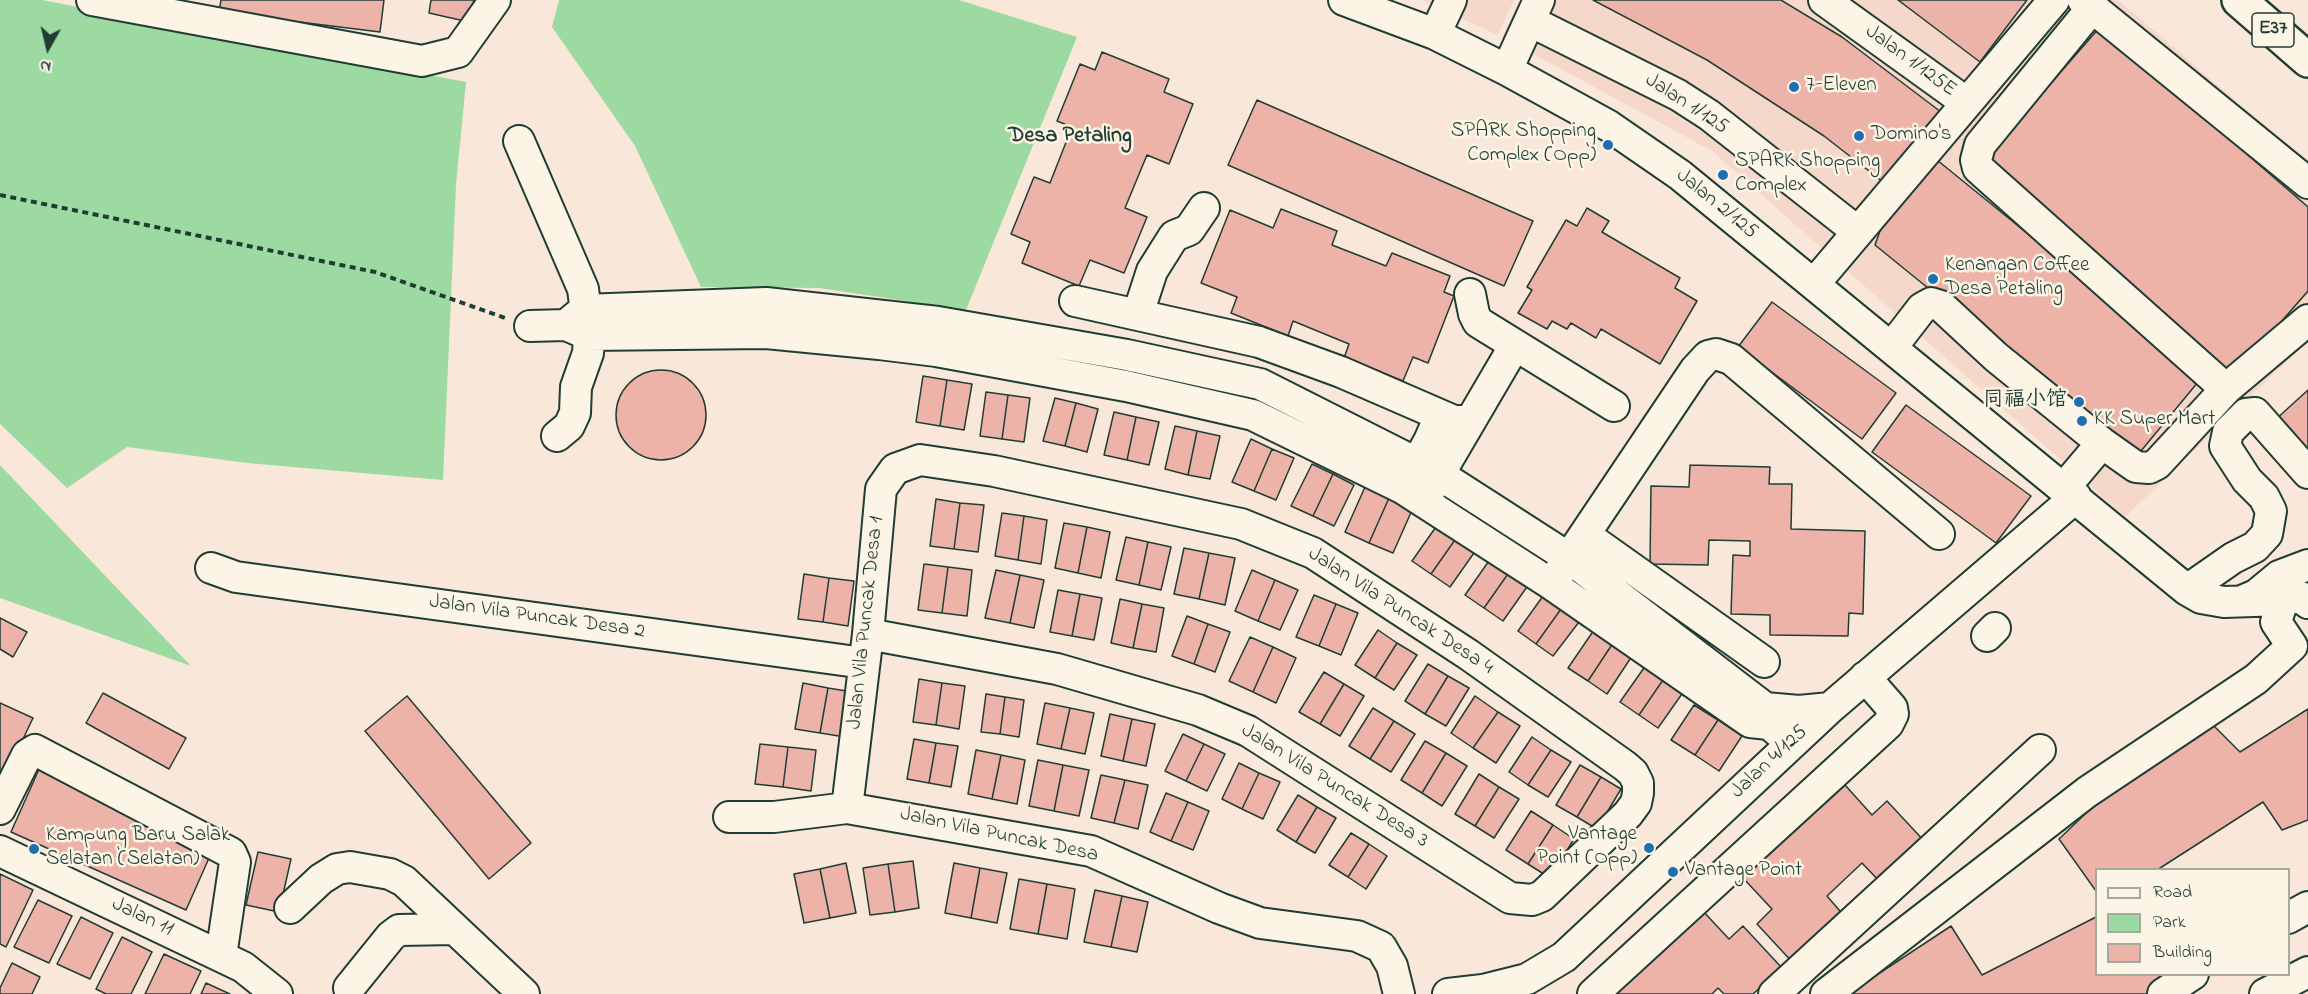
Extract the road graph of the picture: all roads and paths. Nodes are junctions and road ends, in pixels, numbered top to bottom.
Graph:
1 (92, 0) edge
2 (495, 0) edge
3 (1344, 0) edge
4 (1401, 0) edge
5 (1451, 0) edge
6 (1824, 0) edge
7 (2054, 0) edge
8 (2239, 0) edge
9 (2087, 4) edge
10 (199, 10) edge
11 (1534, 10) edge
12 (1428, 31) junction
13 (2308, 60) edge
14 (1507, 70) junction
15 (1967, 103) junction
16 (519, 141) dead end
17 (2308, 183) edge
18 (0, 195) edge
19 (1204, 208) dead end
20 (1858, 232) junction
21 (1814, 284) junction
22 (1470, 294) dead end
23 (1075, 301) dead end
24 (1138, 314) junction
25 (2308, 320) edge
26 (939, 321) junction
27 (580, 324) junction
28 (530, 326) joint
29 (1515, 345) junction
30 (1892, 347) junction
31 (936, 351) junction
32 (2226, 389) junction
33 (1614, 406) dead end
34 (1440, 416) junction
35 (1470, 422) junction
36 (556, 435) dead end
37 (2102, 443) junction
38 (920, 460) joint
39 (1429, 468) junction
40 (2308, 473) edge
41 (2070, 493) junction
42 (1413, 494) junction
43 (1939, 534) dead end
44 (1577, 547) junction
45 (2308, 565) edge
46 (210, 568) dead end
47 (1551, 584) junction
48 (2187, 590) junction
49 (2240, 602) junction
50 (2296, 602) edge
51 (868, 634) junction
52 (1764, 662) dead end
53 (864, 663) junction
54 (1865, 677) junction
55 (1830, 708) junction
56 (1761, 718) junction
57 (1792, 742) junction
58 (2040, 750) dead end
59 (1750, 782) junction
60 (847, 808) junction
61 (0, 809) edge
62 (729, 817) dead end
63 (0, 851) edge
64 (1510, 898) joint
65 (2308, 907) edge
66 (291, 908) dead end
67 (2290, 917) edge
68 (456, 929) junction
69 (221, 956) junction
70 (2308, 972) edge
71 (349, 988) dead end
72 (277, 994) edge
73 (524, 994) edge
74 (1399, 994) edge
75 (1449, 994) edge
76 (1593, 994) edge
77 (1774, 994) edge
78 (1826, 994) edge
79 (2265, 994) edge

1 - 10 street
2 - 10 street
3 - 12 street, Jalan 2/125
4 - 12 street
5 - 12 street
6 - 15 street, Jalan 1/125E
7 - 15 street
8 - 13 highway, E37
9 - 17 street
9 - 32 street
11 - 14 street
11 - 20 street, Jalan 1/125
12 - 14 street, Jalan 2/125
14 - 21 street, Jalan 2/125
15 - 20 street
16 - 27 street
18 - 28 path
19 - 24 street
20 - 21 street
21 - 30 street, Jalan 2/125
22 - 29 street
23 - 24 street
24 - 34 street
25 - 32 street
26 - 27 street
26 - 31 street
26 - 39 street
27 - 28 street
27 - 31 street
27 - 36 street
29 - 33 street
29 - 35 street
30 - 37 street
30 - 41 street, Jalan 2/125
31 - 42 street
32 - 37 street
34 - 35 street
34 - 39 street
35 - 39 street
37 - 41 street, Jalan 4/125
38 - 51 street, Jalan Vila Puncak Desa 1
38 - 64 street, Jalan Vila Puncak Desa 4
39 - 42 street
39 - 44 street
40 - 48 street
41 - 48 street, Jalan 2/125
41 - 54 street, Jalan 4/125
42 - 47 street
43 - 44 street
44 - 47 street
44 - 52 street
44 - 56 street
45 - 49 street
46 - 53 street, Jalan Vila Puncak Desa 2
47 - 56 street
48 - 49 street
49 - 50 street
50 - 78 street
51 - 53 street, Jalan Vila Puncak Desa 1
51 - 64 street, Jalan Vila Puncak Desa 3
53 - 60 street, Jalan Vila Puncak Desa 1
54 - 55 street, Jalan 4/125
54 - 76 street
55 - 56 street
55 - 57 street, Jalan 4/125
56 - 57 street
56 - 59 street
57 - 59 street, Jalan 4/125
58 - 77 street
59 - 75 street, Jalan 4/125
60 - 62 street, Jalan Vila Puncak Desa
60 - 74 street, Jalan Vila Puncak Desa
61 - 69 street
63 - 69 street, Jalan 11
65 - 67 street
66 - 68 street
68 - 71 street
68 - 73 street
69 - 72 street, Jalan 11
70 - 79 street

